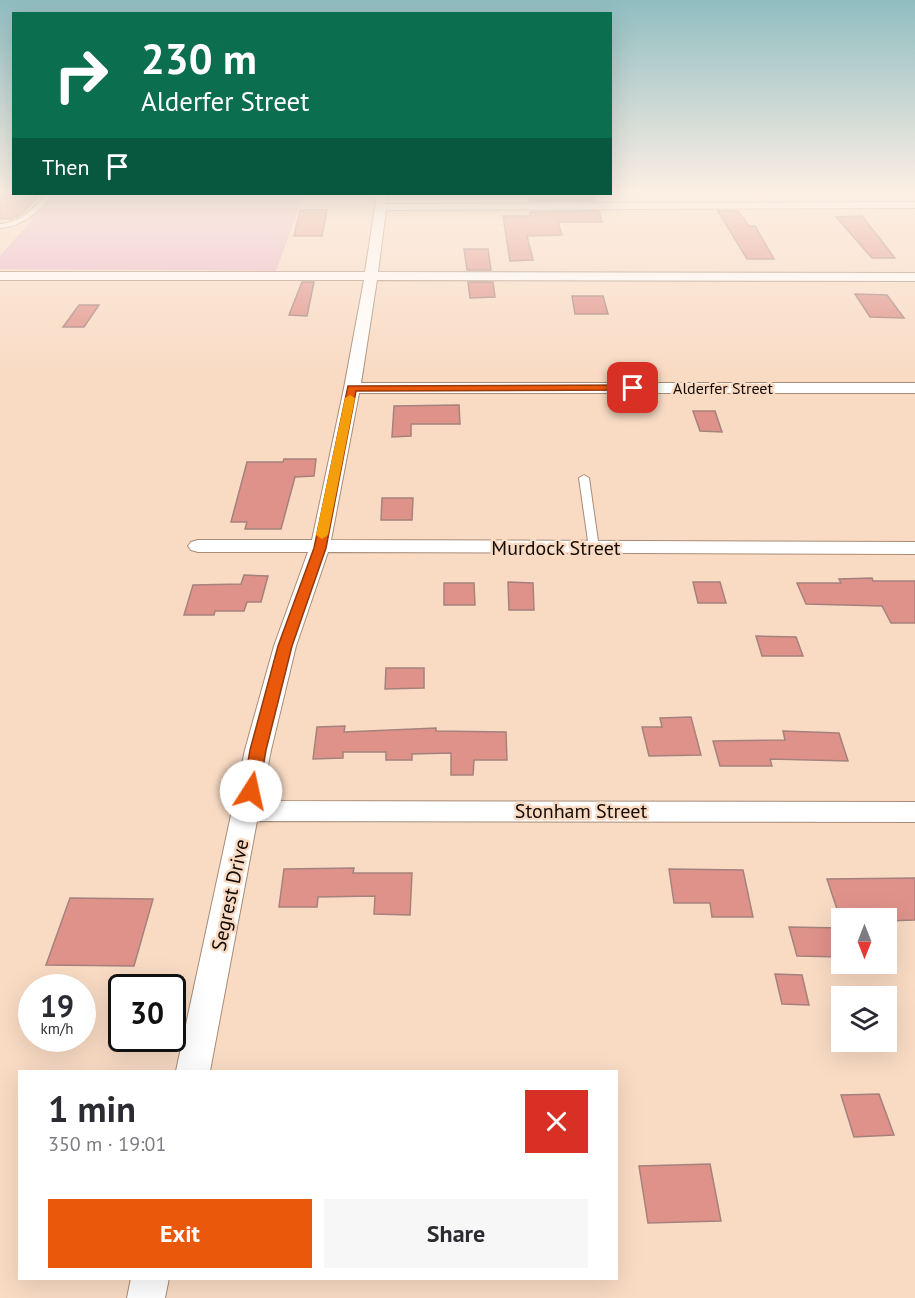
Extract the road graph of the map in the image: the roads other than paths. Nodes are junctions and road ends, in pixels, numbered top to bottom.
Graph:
1 (374, 254) edge
2 (0, 276) edge
3 (371, 276) junction
4 (915, 277) edge
5 (915, 387) edge
6 (352, 388) junction
7 (584, 478) dead end
8 (198, 546) dead end
9 (320, 548) junction
10 (594, 548) junction
11 (915, 548) edge
12 (247, 811) junction
13 (915, 812) edge
14 (193, 1070) edge
15 (150, 1280) edge
16 (146, 1298) edge

1 - 3 street, Segrest Drive
2 - 3 street
3 - 4 street
3 - 6 street, Segrest Drive
5 - 6 street, Alderfer Street
6 - 9 street, Segrest Drive
7 - 10 lane
8 - 9 street, Murdock Street
9 - 10 street, Murdock Street
9 - 12 street, Segrest Drive
10 - 11 street, Murdock Street
12 - 13 street, Stonham Street
12 - 14 street, Segrest Drive
15 - 16 street

